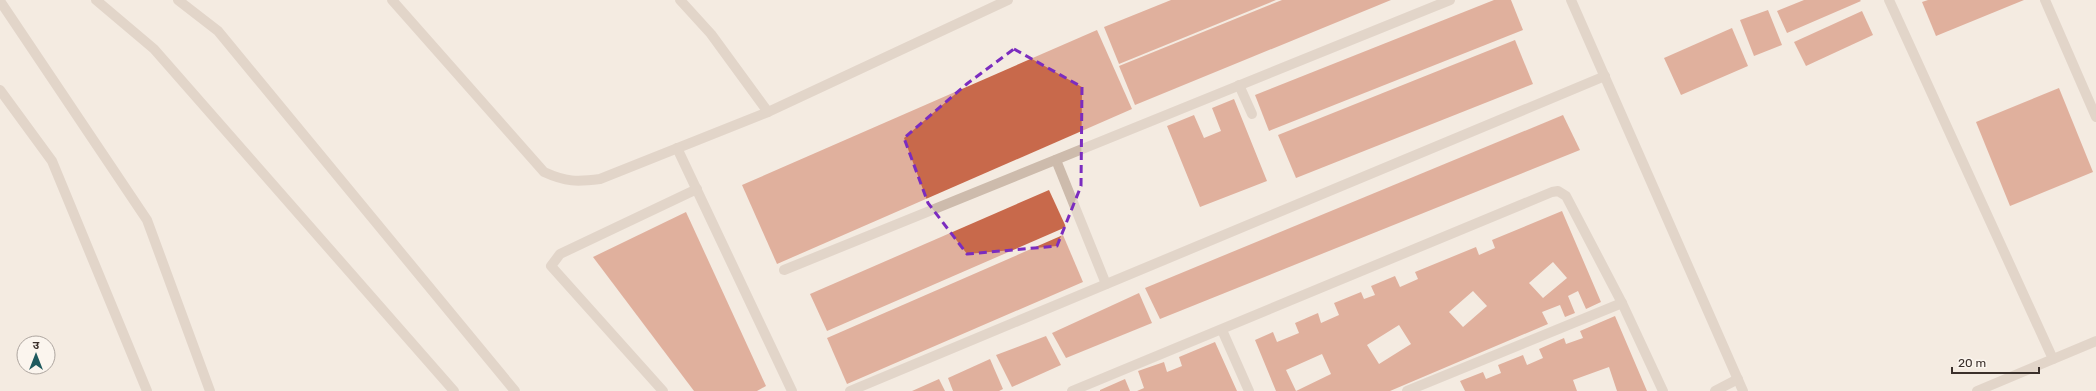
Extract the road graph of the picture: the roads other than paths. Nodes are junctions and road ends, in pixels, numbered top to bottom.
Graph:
1 (96, 0) edge
2 (178, 0) edge
3 (392, 0) edge
4 (680, 0) edge
5 (1008, 0) edge
6 (1450, 0) edge
7 (1571, 0) edge
8 (1890, 0) edge
9 (2045, 0) edge
10 (0, 1) edge
11 (1605, 76) junction
12 (1239, 85) junction
13 (0, 90) edge
14 (768, 112) junction
15 (1252, 114) dead end
16 (2096, 118) edge
17 (677, 148) junction
18 (1056, 160) junction
19 (697, 189) junction
20 (784, 270) dead end
21 (1106, 284) junction
22 (1622, 303) junction
23 (1222, 330) junction
24 (2096, 341) edge
25 (2053, 359) junction
26 (1738, 380) junction
27 (147, 391) edge
28 (210, 391) edge
29 (454, 391) edge
30 (515, 391) edge
31 (662, 391) edge
32 (792, 391) edge
33 (850, 391) edge
34 (1072, 391) edge
35 (1249, 391) edge
36 (1407, 391) edge
37 (1662, 391) edge
38 (1715, 391) edge
39 (1743, 391) edge
40 (1977, 391) edge

1 - 29 street
2 - 30 street
3 - 17 street
4 - 14 street
5 - 14 street
6 - 12 street
7 - 11 street
8 - 25 street
9 - 16 street
10 - 28 street
11 - 21 street
11 - 26 street
12 - 15 street
12 - 18 street
13 - 27 street
14 - 17 street
17 - 19 street
18 - 20 street
18 - 21 street
19 - 31 street
19 - 32 street
21 - 33 street
22 - 23 street
22 - 36 street
22 - 37 street
23 - 34 street
23 - 35 street
24 - 25 street
25 - 40 street
26 - 38 street
26 - 39 street

